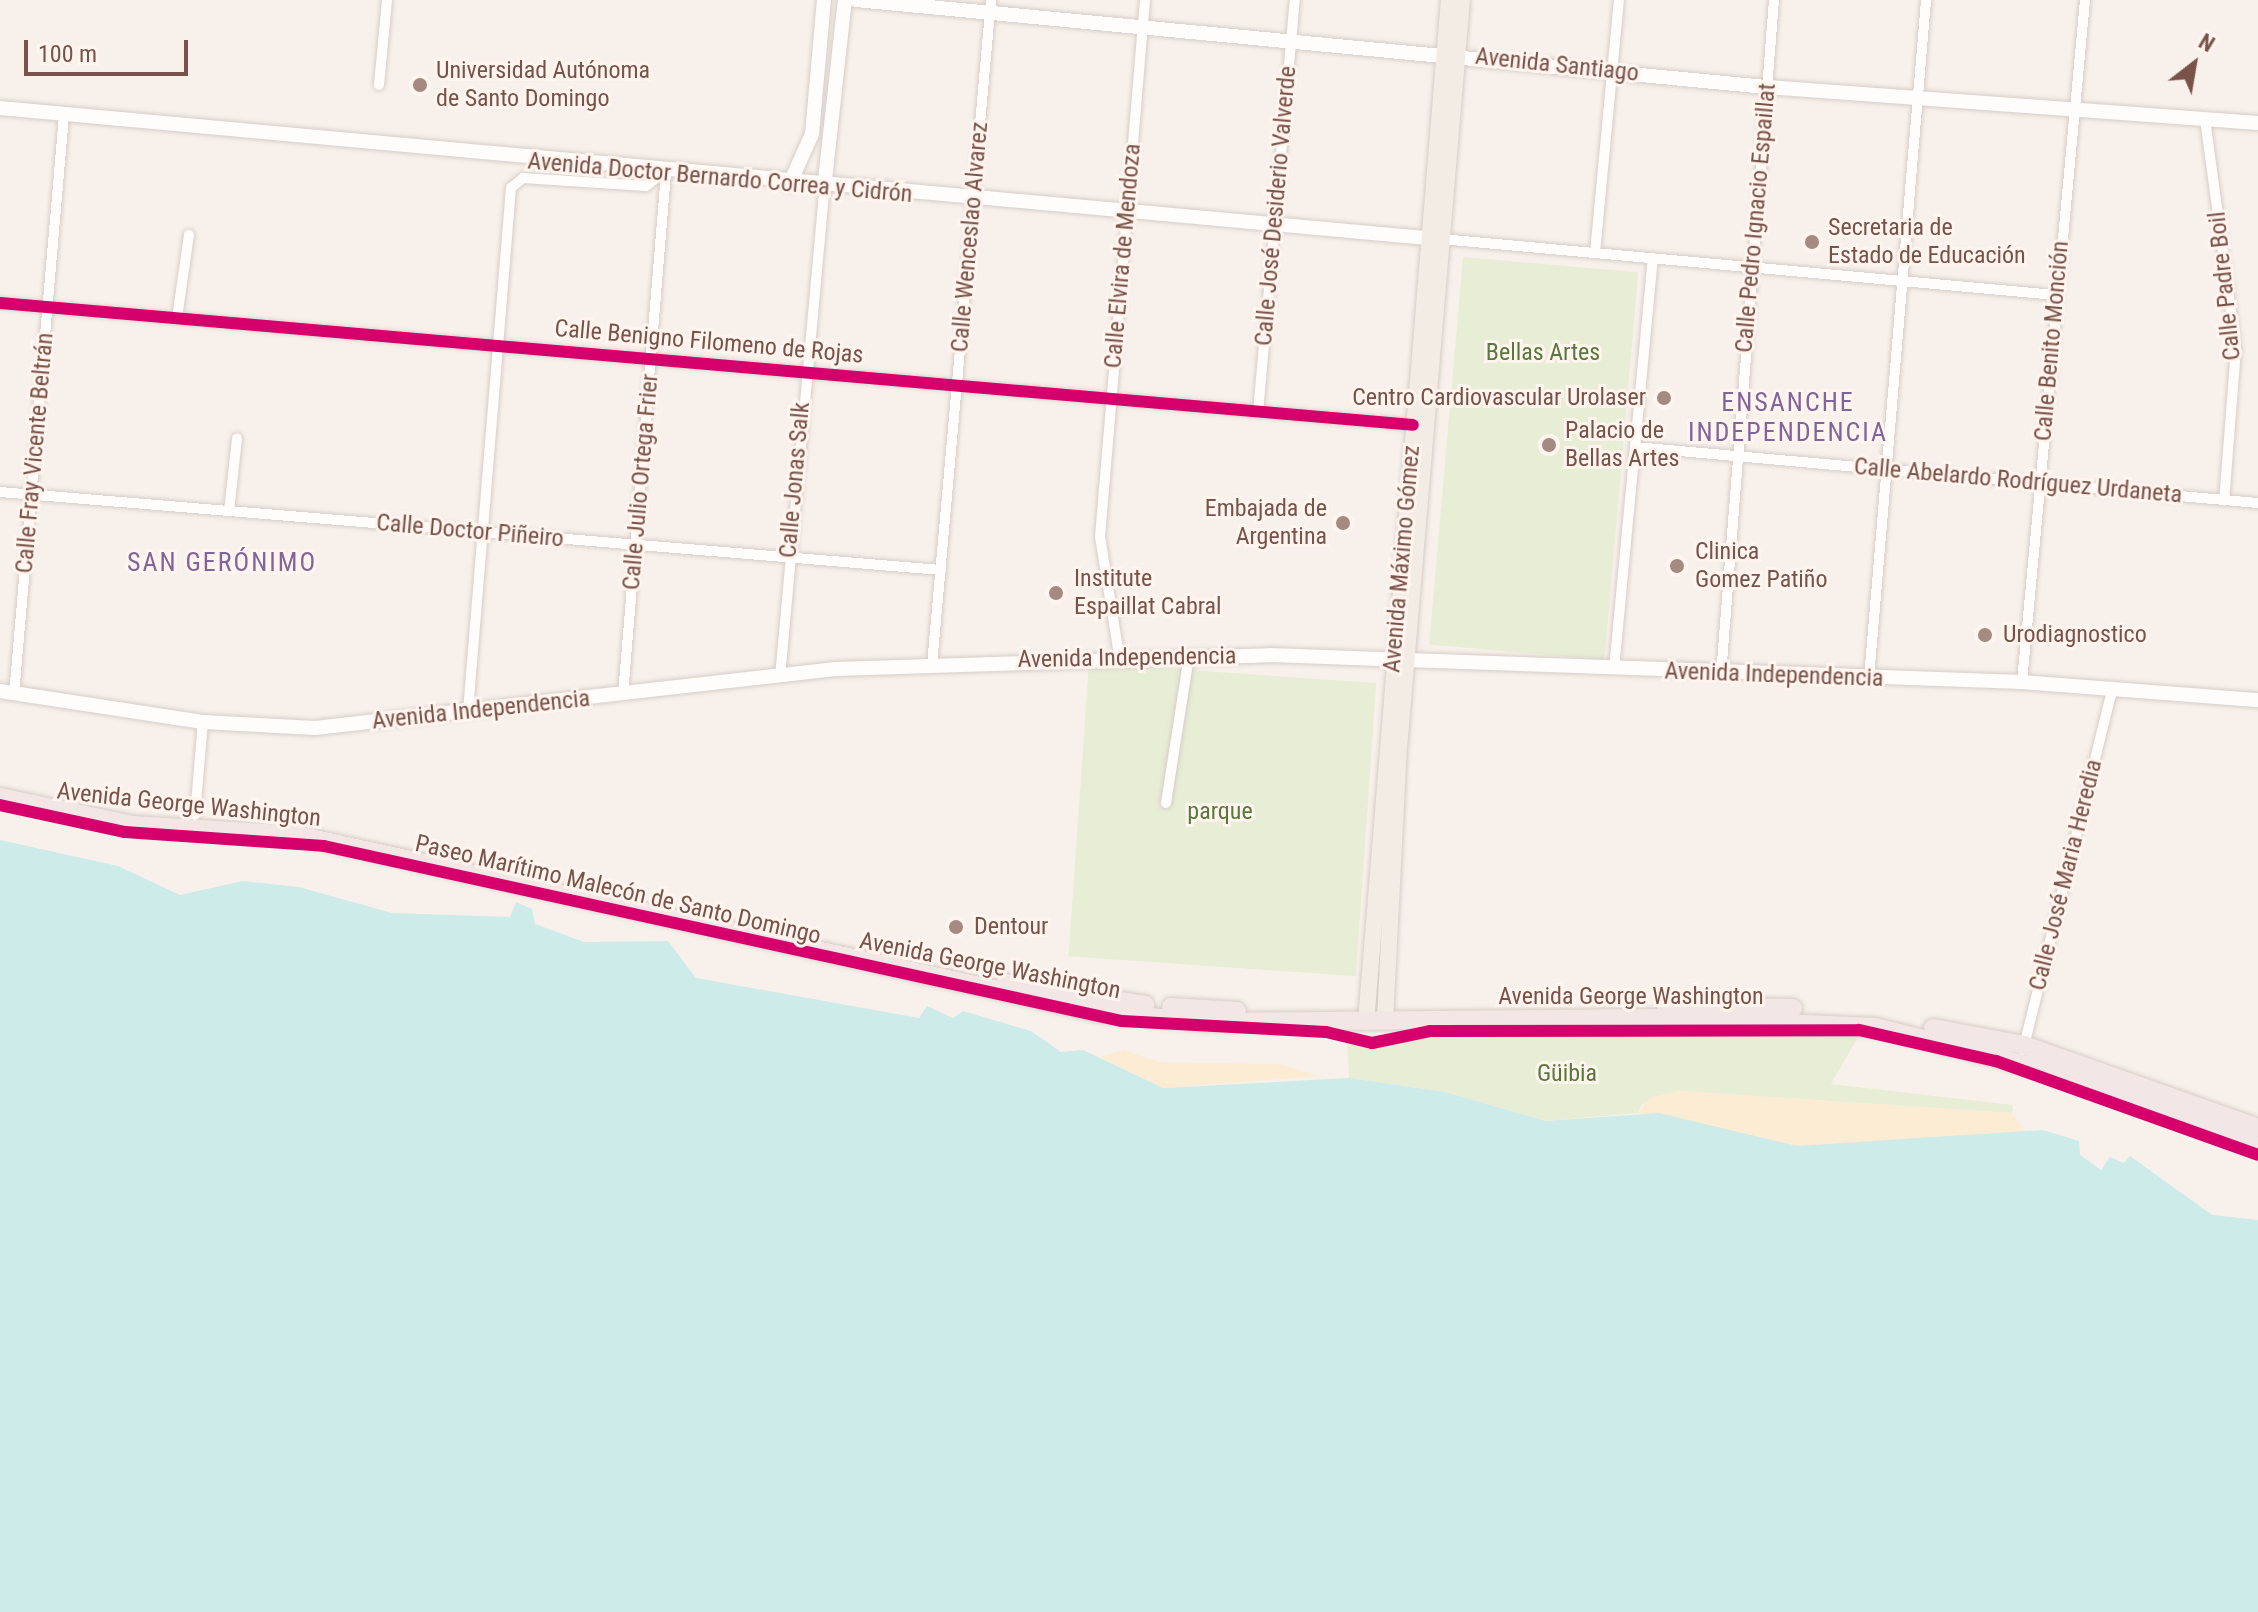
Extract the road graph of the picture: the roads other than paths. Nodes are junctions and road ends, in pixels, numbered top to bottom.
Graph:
1 (387, 0) edge
2 (824, 0) edge
3 (845, 0) edge
4 (856, 0) edge
5 (1145, 0) edge
6 (1295, 0) edge
7 (1449, 0) edge
8 (1462, 0) edge
9 (1619, 0) edge
10 (1774, 0) edge
11 (1926, 0) edge
12 (2085, 0) edge
13 (990, 7) edge
14 (1143, 25) junction
15 (1291, 39) junction
16 (1451, 54) junction
17 (1613, 71) junction
18 (379, 85) dead end
19 (1767, 87) junction
20 (1917, 95) junction
21 (0, 108) edge
22 (2074, 108) junction
23 (64, 115) junction
24 (2205, 119) junction
25 (2258, 123) edge
26 (664, 173) junction
27 (789, 185) junction
28 (824, 189) junction
29 (973, 201) junction
30 (1127, 213) junction
31 (1274, 226) junction
32 (189, 235) dead end
33 (1435, 239) junction
34 (1595, 253) junction
35 (1653, 258) junction
36 (1751, 267) junction
37 (1903, 281) junction
38 (2055, 295) junction
39 (0, 303) edge
40 (48, 307) junction
41 (177, 318) junction
42 (499, 346) junction
43 (651, 359) junction
44 (804, 372) junction
45 (957, 386) junction
46 (1111, 399) junction
47 (1258, 412) junction
48 (1413, 425) junction
49 (237, 438) dead end
50 (1635, 447) junction
51 (1736, 455) junction
52 (1887, 469) junction
53 (2039, 483) junction
54 (0, 492) edge
55 (32, 494) junction
56 (2224, 501) junction
57 (2258, 503) edge
58 (229, 511) junction
59 (483, 532) junction
60 (636, 544) junction
61 (788, 557) junction
62 (941, 570) junction
63 (1119, 655) junction
64 (1189, 656) junction
65 (1400, 657) junction
66 (932, 665) junction
67 (1614, 669) junction
68 (1721, 675) junction
69 (780, 677) junction
70 (1869, 678) junction
71 (2022, 682) junction
72 (2113, 687) junction
73 (7, 693) edge
74 (623, 695) junction
75 (2258, 700) edge
76 (468, 711) junction
77 (203, 722) junction
78 (0, 787) edge
79 (0, 797) edge
80 (1166, 803) dead end
81 (195, 815) junction
82 (1375, 1017) junction
83 (2022, 1054) junction
84 (2258, 1128) edge
85 (2258, 1146) edge

1 - 18 street
2 - 27 main road
3 - 28 main road
4 - 13 main road, Avenida Santiago
5 - 14 street, Calle Elvira de Mendoza
6 - 15 street, Calle José Desiderio Valverde
7 - 16 main road, Avenida Máximo Gómez
8 - 16 main road, Avenida Máximo Gómez
9 - 17 street
10 - 19 street, Calle Pedro Ignacio Espaillat
11 - 20 street
12 - 22 street, Calle Benito Monción
13 - 14 main road, Avenida Santiago
13 - 29 street, Calle Wenceslao Alvarez
14 - 15 main road, Avenida Santiago
14 - 30 street, Calle Elvira de Mendoza
15 - 16 main road, Avenida Santiago
15 - 31 street, Calle José Desiderio Valverde
16 - 17 main road, Avenida Santiago
16 - 33 main road, Avenida Máximo Gómez
17 - 19 main road, Avenida Santiago
17 - 34 street
19 - 20 main road, Avenida Santiago
19 - 36 street, Calle Pedro Ignacio Espaillat
20 - 22 main road, Avenida Santiago
20 - 37 street
21 - 23 main road, Avenida Doctor Bernardo Correa y Cidrón
22 - 24 main road, Avenida Santiago
22 - 38 street, Calle Benito Monción
23 - 26 main road, Avenida Doctor Bernardo Correa y Cidrón
23 - 40 street, Calle Fray Vicente Beltrán
24 - 25 main road, Avenida Santiago
24 - 56 street, Calle Padre Boil
26 - 27 main road, Avenida Doctor Bernardo Correa y Cidrón
26 - 42 street
26 - 43 street, Calle Julio Ortega Frier
27 - 28 main road, Avenida Doctor Bernardo Correa y Cidrón
28 - 29 main road, Avenida Doctor Bernardo Correa y Cidrón
28 - 44 street, Calle Jonas Salk
29 - 30 main road, Avenida Doctor Bernardo Correa y Cidrón
29 - 45 street, Calle Wenceslao Alvarez
30 - 31 main road, Avenida Doctor Bernardo Correa y Cidrón
30 - 46 street, Calle Elvira de Mendoza
31 - 33 main road, Avenida Doctor Bernardo Correa y Cidrón
31 - 47 street, Calle José Desiderio Valverde
32 - 41 street
33 - 34 street
33 - 48 main road, Avenida Máximo Gómez
33 - 65 main road, Avenida Máximo Gómez
34 - 35 street
35 - 36 street
35 - 50 street
36 - 37 street
36 - 51 street, Calle Pedro Ignacio Espaillat
37 - 38 street
37 - 52 street
38 - 53 street, Calle Benito Monción
39 - 40 street, Calle Benigno Filomeno de Rojas
40 - 41 street, Calle Benigno Filomeno de Rojas
40 - 55 street, Calle Fray Vicente Beltrán
41 - 42 street, Calle Benigno Filomeno de Rojas
42 - 43 street, Calle Benigno Filomeno de Rojas
42 - 59 street
43 - 44 street, Calle Benigno Filomeno de Rojas
43 - 60 street, Calle Julio Ortega Frier
44 - 45 street, Calle Benigno Filomeno de Rojas
44 - 61 street, Calle Jonas Salk
45 - 46 street, Calle Benigno Filomeno de Rojas
45 - 62 street, Calle Wenceslao Alvarez
46 - 47 street, Calle Benigno Filomeno de Rojas
46 - 63 street, Calle Elvira de Mendoza
47 - 48 street, Calle Benigno Filomeno de Rojas
48 - 65 main road, Avenida Máximo Gómez
49 - 58 street
50 - 51 street, Calle Abelardo Rodríguez Urdaneta
50 - 67 street
51 - 52 street, Calle Abelardo Rodríguez Urdaneta
51 - 68 street, Calle Pedro Ignacio Espaillat
52 - 53 street, Calle Abelardo Rodríguez Urdaneta
52 - 70 street
53 - 56 street, Calle Abelardo Rodríguez Urdaneta
53 - 71 street, Calle Benito Monción
54 - 55 street, Calle Doctor Piñeiro
55 - 58 street, Calle Doctor Piñeiro
55 - 73 street, Calle Fray Vicente Beltrán
56 - 57 street, Calle Abelardo Rodríguez Urdaneta
58 - 59 street, Calle Doctor Piñeiro
59 - 60 street, Calle Doctor Piñeiro
59 - 76 street
60 - 61 street, Calle Doctor Piñeiro
60 - 74 street, Calle Julio Ortega Frier
61 - 62 street, Calle Doctor Piñeiro
61 - 69 street, Calle Jonas Salk
62 - 66 street, Calle Wenceslao Alvarez
63 - 64 main road, Avenida Independencia
63 - 66 main road, Avenida Independencia
64 - 65 main road, Avenida Independencia
64 - 80 street
65 - 67 main road, Avenida Independencia
65 - 82 main road, Avenida Máximo Gómez
66 - 69 main road, Avenida Independencia
67 - 68 main road, Avenida Independencia
68 - 70 main road, Avenida Independencia
69 - 74 main road, Avenida Independencia
70 - 71 main road, Avenida Independencia
71 - 72 main road, Avenida Independencia
72 - 75 main road, Avenida Independencia
72 - 83 street, Calle José Maria Heredia
73 - 77 main road, Avenida Independencia
74 - 76 main road, Avenida Independencia
76 - 77 main road, Avenida Independencia
77 - 81 street
78 - 81 highway, Avenida George Washington
79 - 82 highway, Avenida George Washington
81 - 82 highway, Avenida George Washington
82 - 83 highway, Avenida George Washington
83 - 84 highway, Avenida George Washington
83 - 85 highway, Avenida George Washington

